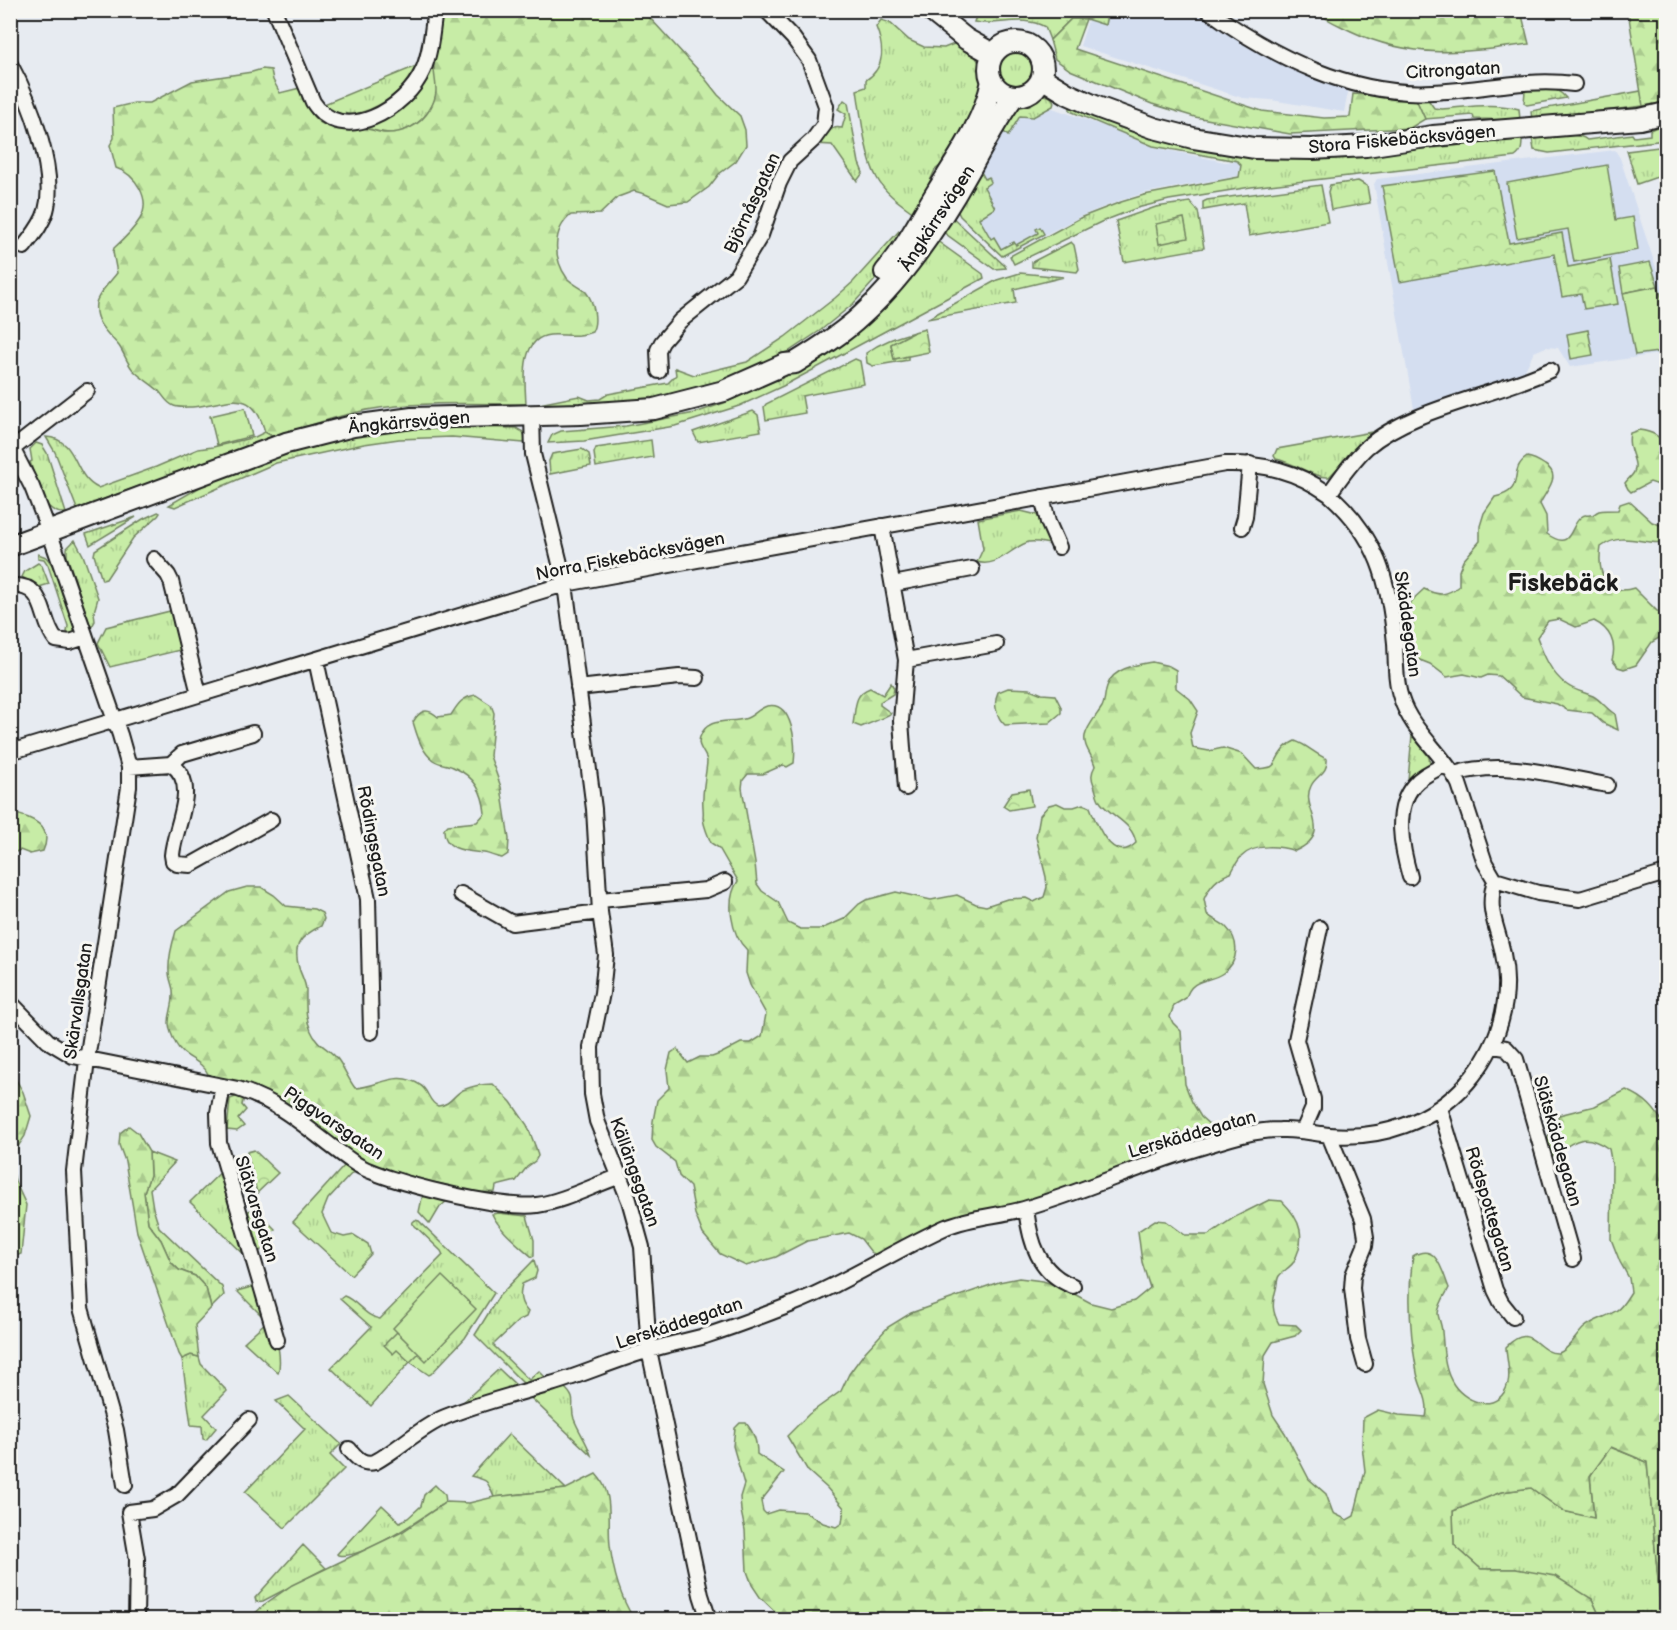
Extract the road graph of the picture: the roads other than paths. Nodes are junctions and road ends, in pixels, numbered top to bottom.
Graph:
1 (274, 10) edge
2 (435, 10) edge
3 (766, 10) edge
4 (930, 10) edge
5 (1208, 10) edge
6 (993, 54) junction
7 (10, 64) edge
8 (1042, 78) junction
9 (992, 81) junction
10 (1574, 84) dead end
11 (1014, 96) junction
12 (1666, 113) edge
13 (24, 247) dead end
14 (785, 364) junction
15 (1550, 370) dead end
16 (658, 371) dead end
17 (87, 391) dead end
18 (532, 414) junction
19 (12, 448) edge
20 (1250, 464) junction
21 (1329, 494) junction
22 (1042, 497) junction
23 (882, 526) junction
24 (1242, 527) dead end
25 (49, 531) junction
26 (10, 546) edge
27 (1059, 547) dead end
28 (154, 559) dead end
29 (972, 569) dead end
30 (565, 584) junction
31 (893, 584) junction
32 (10, 586) edge
33 (85, 637) junction
34 (996, 644) dead end
35 (316, 660) junction
36 (906, 660) junction
37 (698, 678) dead end
38 (578, 688) junction
39 (199, 694) junction
40 (115, 721) junction
41 (253, 733) dead end
42 (10, 752) edge
43 (171, 764) junction
44 (129, 767) junction
45 (1450, 769) junction
46 (1607, 785) dead end
47 (906, 788) dead end
48 (271, 820) dead end
49 (1666, 873) edge
50 (1410, 877) dead end
51 (1495, 879) junction
52 (725, 882) dead end
53 (462, 894) dead end
54 (600, 906) junction
55 (1320, 928) dead end
56 (10, 1002) edge
57 (371, 1032) dead end
58 (1493, 1046) junction
59 (87, 1060) junction
60 (223, 1086) junction
61 (1440, 1108) junction
62 (1303, 1131) junction
63 (1329, 1135) junction
64 (618, 1177) junction
65 (1026, 1209) junction
66 (1573, 1259) dead end
67 (1072, 1286) dead end
68 (1513, 1317) dead end
69 (278, 1340) dead end
70 (649, 1350) junction
71 (1365, 1364) dead end
72 (249, 1420) dead end
73 (349, 1449) dead end
74 (125, 1485) dead end
75 (136, 1620) edge
76 (709, 1620) edge

1 - 2 street
3 - 16 street, Björnåsgatan
4 - 6 street
5 - 10 street, Citrongatan
6 - 8 street
6 - 9 street
7 - 13 street
8 - 11 street
8 - 12 street, Stora Fiskebäcksvägen
9 - 11 street
9 - 14 street, Ängkärrsvägen
11 - 14 street, Ängkärrsvägen
14 - 18 street, Ängkärrsvägen
15 - 21 street
17 - 19 street
18 - 25 street, Ängkärrsvägen
18 - 30 street, Källängsgatan
19 - 25 street, Skärvallsgatan
20 - 21 street, Norra Fiskebäcksvägen
20 - 22 street, Norra Fiskebäcksvägen
20 - 24 street
21 - 45 street, Skäddegatan
22 - 23 street, Norra Fiskebäcksvägen
22 - 27 street
23 - 30 street, Norra Fiskebäcksvägen
23 - 31 street
25 - 26 street, Ängkärrsvägen
25 - 33 street, Skärvallsgatan
28 - 39 street
29 - 31 street
30 - 35 street, Norra Fiskebäcksvägen
30 - 38 street, Källängsgatan
31 - 36 street
32 - 33 street
33 - 40 street, Skärvallsgatan
34 - 36 street
35 - 39 street, Norra Fiskebäcksvägen
35 - 57 street, Rödingsgatan
36 - 47 street
37 - 38 street
38 - 54 street, Källängsgatan
39 - 40 street, Norra Fiskebäcksvägen
40 - 42 street, Norra Fiskebäcksvägen
40 - 44 street, Skärvallsgatan
41 - 43 street
43 - 44 street
43 - 48 street
44 - 59 street, Skärvallsgatan
45 - 46 street
45 - 50 street
45 - 51 street, Skäddegatan
49 - 51 street
51 - 58 street, Lerskäddegatan
52 - 54 street
53 - 54 street
54 - 64 street, Källängsgatan
55 - 62 street
56 - 59 street, Piggvarsgatan
58 - 61 street, Lerskäddegatan
58 - 66 street, Slätskäddegatan
59 - 60 street, Piggvarsgatan
59 - 74 street, Skärvallsgatan
60 - 64 street, Piggvarsgatan
60 - 69 street, Slätvarsgatan
61 - 63 street, Lerskäddegatan
61 - 68 street, Rödspottegatan
62 - 63 street, Lerskäddegatan
62 - 65 street, Lerskäddegatan
63 - 71 street
64 - 70 street, Källängsgatan
65 - 67 street
65 - 70 street, Lerskäddegatan
70 - 73 street, Lerskäddegatan
70 - 76 street, Källängsgatan
72 - 75 street

